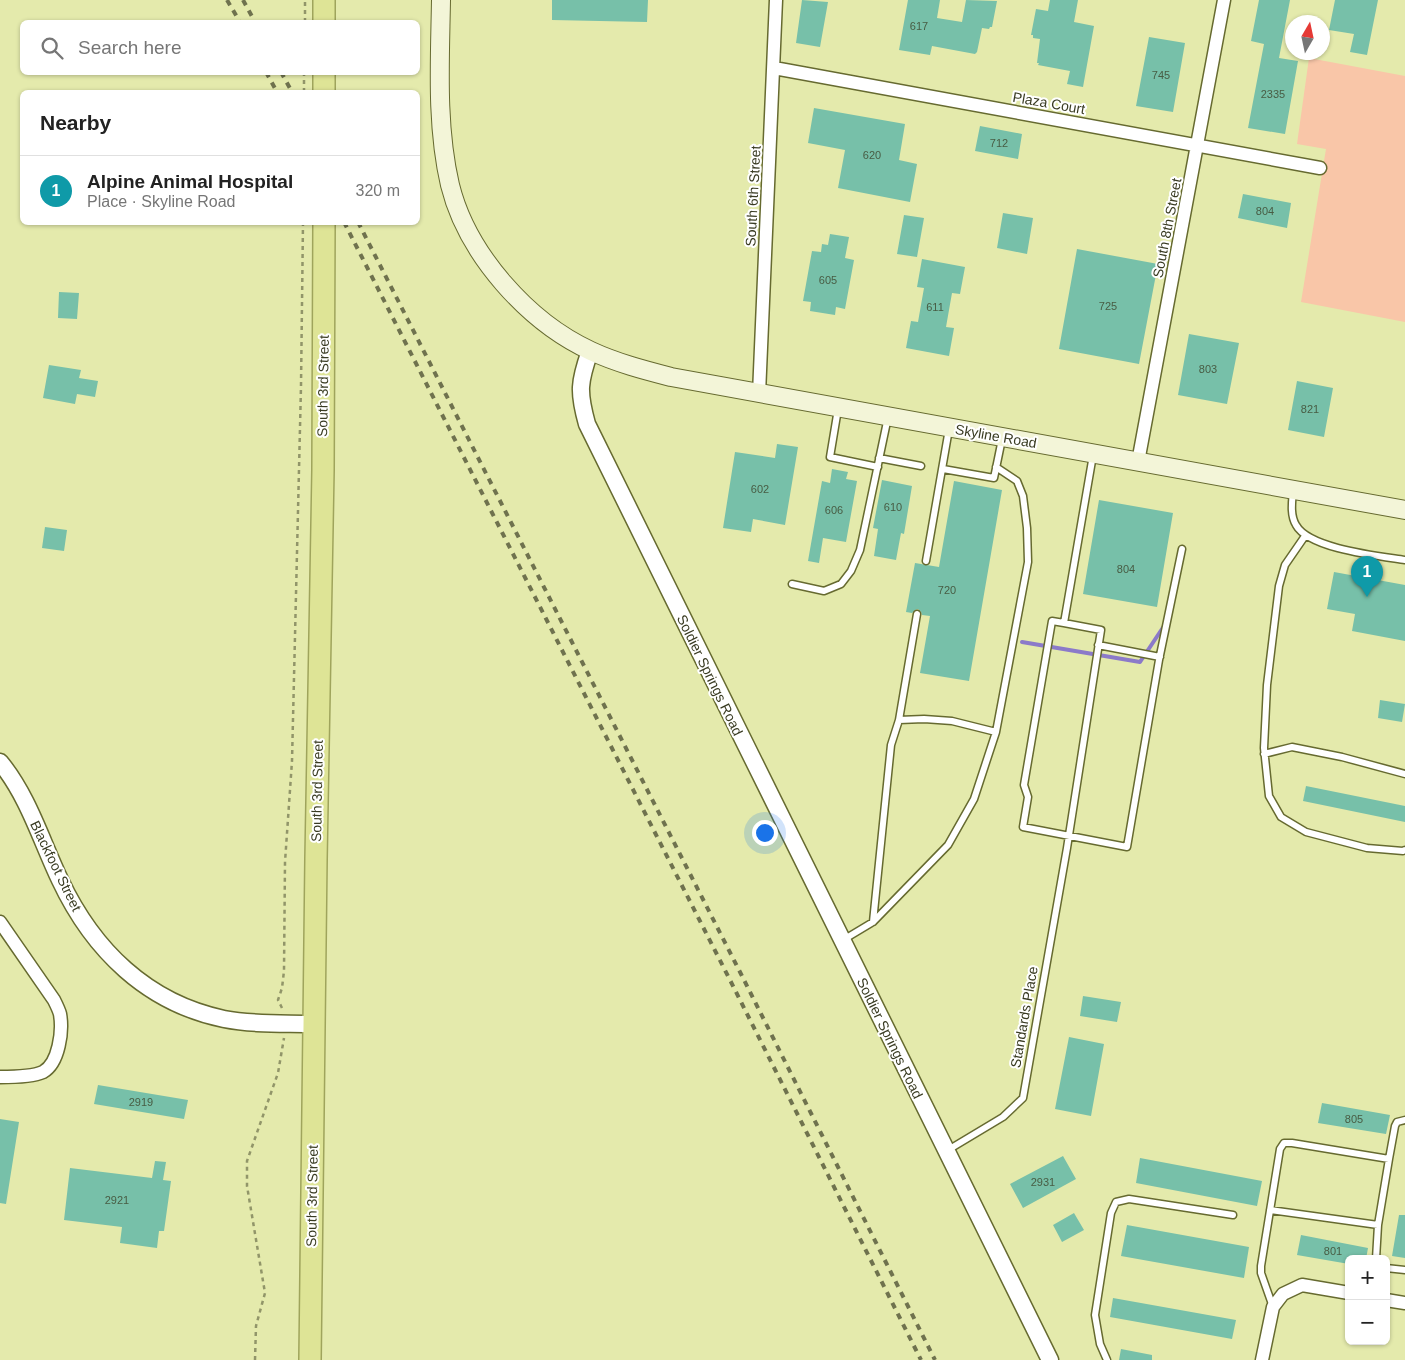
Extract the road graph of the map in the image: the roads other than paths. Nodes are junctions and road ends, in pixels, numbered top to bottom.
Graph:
1 (324, 0) edge
2 (441, 0) edge
3 (776, 0) edge
4 (1224, 0) edge
5 (324, 20) edge
6 (774, 68) junction
7 (324, 75) edge
8 (324, 90) edge
9 (1197, 146) junction
10 (1320, 168) dead end
11 (324, 225) edge
12 (590, 351) junction
13 (759, 394) junction
14 (839, 408) junction
15 (888, 417) junction
16 (950, 428) junction
17 (1002, 437) junction
18 (1093, 454) junction
19 (879, 458) junction
20 (1138, 462) junction
21 (921, 466) dead end
22 (878, 467) junction
23 (996, 468) junction
24 (943, 469) junction
25 (1293, 489) junction
26 (1405, 510) edge
27 (1305, 536) junction
28 (1182, 549) dead end
29 (926, 560) dead end
30 (1405, 560) edge
31 (792, 584) dead end
32 (917, 614) dead end
33 (1064, 623) junction
34 (1098, 645) junction
35 (1160, 657) junction
36 (899, 720) junction
37 (996, 732) junction
38 (1264, 754) junction
39 (0, 762) edge
40 (1405, 774) edge
41 (1069, 836) junction
42 (1405, 850) edge
43 (0, 922) edge
44 (873, 922) junction
45 (842, 941) junction
46 (315, 1024) junction
47 (0, 1077) edge
48 (1405, 1120) edge
49 (946, 1150) junction
50 (1389, 1159) junction
51 (1270, 1210) junction
52 (1233, 1215) dead end
53 (1378, 1225) junction
54 (1376, 1255) edge
55 (1390, 1268) edge
56 (1405, 1270) edge
57 (1345, 1292) edge
58 (1390, 1301) edge
59 (1405, 1303) edge
60 (1273, 1307) junction
61 (310, 1360) edge
62 (1050, 1360) edge
63 (1107, 1360) edge
64 (1262, 1360) edge

1 - 5 highway
2 - 12 main road
3 - 6 street, South 6th Street
4 - 9 street, South 8th Street
6 - 9 street, Plaza Court
6 - 13 street, South 6th Street
7 - 8 highway
9 - 10 street, Plaza Court
9 - 20 street, South 8th Street
11 - 46 highway, South 3rd Street
12 - 13 main road, Skyline Road
12 - 45 street, Soldier Springs Road
13 - 14 main road, Skyline Road
14 - 15 main road, Skyline Road
14 - 22 lane
15 - 16 main road, Skyline Road
15 - 19 lane
16 - 17 main road, Skyline Road
16 - 24 lane
17 - 18 main road, Skyline Road
17 - 23 lane
18 - 20 main road, Skyline Road
18 - 33 lane
19 - 21 lane
19 - 22 lane
20 - 25 main road, Skyline Road
22 - 31 lane
23 - 24 lane
23 - 37 lane
24 - 29 lane
25 - 26 main road, Skyline Road
25 - 27 lane
27 - 30 lane
27 - 38 lane
28 - 35 lane
32 - 36 lane
33 - 34 lane
33 - 41 lane
34 - 35 lane
34 - 41 lane, Standards Place
35 - 41 lane
36 - 37 lane
36 - 44 lane
37 - 44 lane
38 - 40 lane
38 - 42 lane
39 - 46 street, Blackfoot Street
41 - 49 lane, Standards Place
43 - 47 street
44 - 45 lane
45 - 49 street, Soldier Springs Road
46 - 61 highway, South 3rd Street
48 - 50 lane
49 - 62 street, Soldier Springs Road
50 - 51 lane
50 - 53 lane
51 - 53 lane
51 - 60 lane
52 - 63 lane
53 - 54 lane
55 - 56 lane
57 - 60 street
58 - 59 street
60 - 64 street

